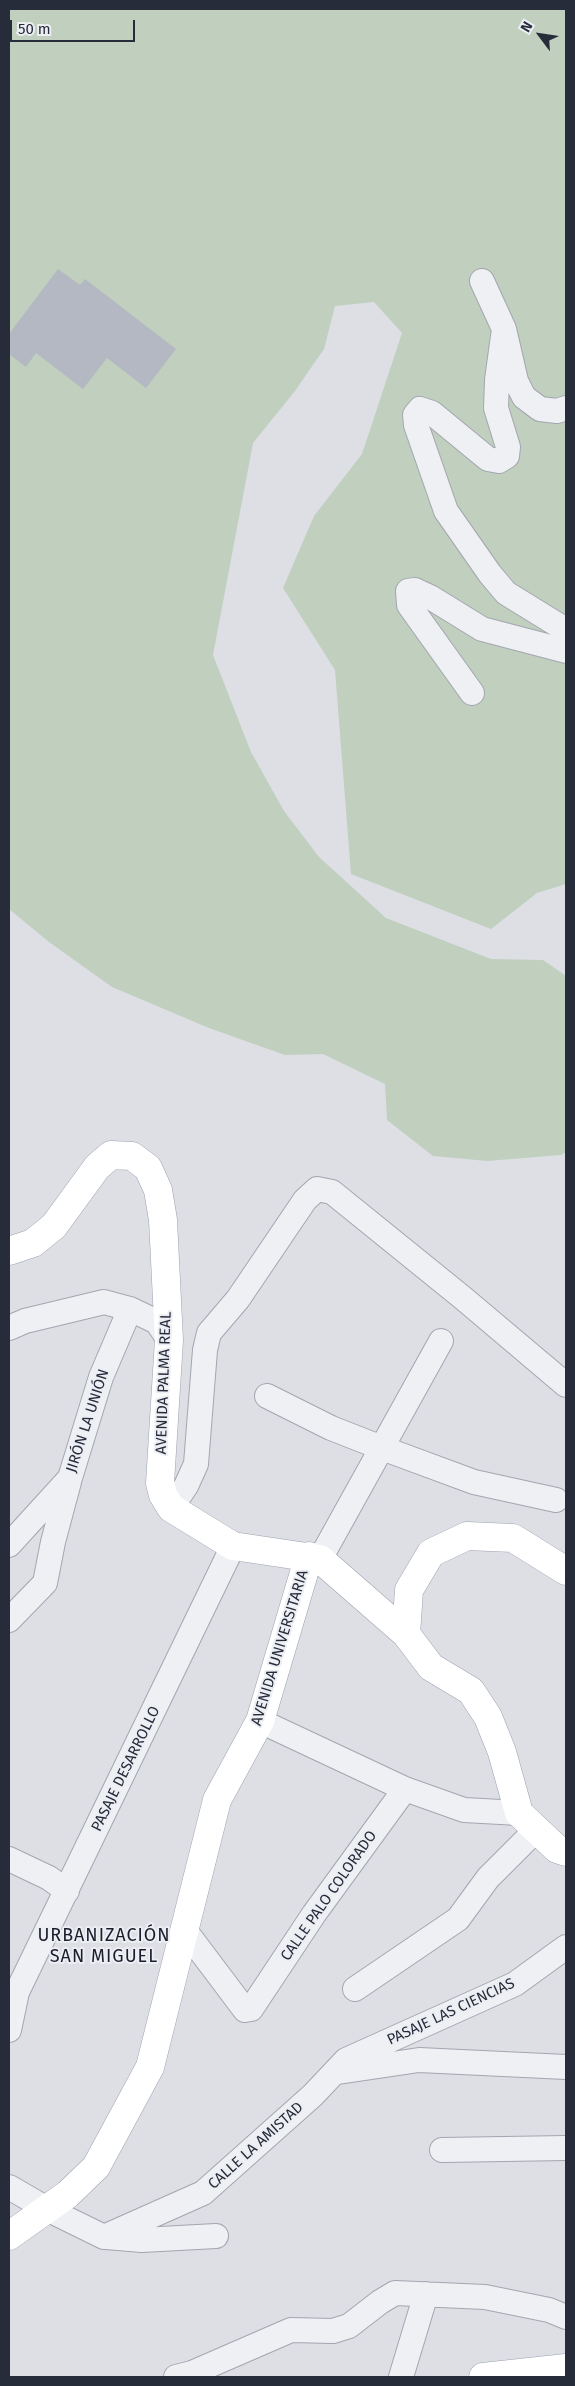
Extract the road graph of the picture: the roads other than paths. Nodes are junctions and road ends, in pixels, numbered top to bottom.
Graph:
1 (482, 281) dead end
2 (504, 329) junction
3 (566, 408) edge
4 (566, 630) edge
5 (566, 650) edge
6 (472, 693) dead end
7 (9, 1251) edge
8 (130, 1309) junction
9 (9, 1328) edge
10 (169, 1340) junction
11 (442, 1341) dead end
12 (566, 1385) edge
13 (267, 1396) dead end
14 (382, 1448) junction
15 (70, 1478) junction
16 (52, 1498) junction
17 (556, 1500) dead end
18 (171, 1508) junction
19 (9, 1523) edge
20 (9, 1545) edge
21 (233, 1546) junction
22 (314, 1558) junction
23 (566, 1571) edge
24 (9, 1620) edge
25 (406, 1634) junction
26 (260, 1721) junction
27 (405, 1789) junction
28 (528, 1821) junction
29 (566, 1852) edge
30 (9, 1859) edge
31 (67, 1891) junction
32 (184, 1929) junction
33 (566, 1947) edge
34 (355, 1989) dead end
35 (13, 1991) edge
36 (9, 2030) edge
37 (566, 2067) edge
38 (334, 2073) junction
39 (566, 2148) edge
40 (442, 2150) dead end
41 (9, 2187) edge
42 (47, 2209) junction
43 (9, 2236) edge
44 (216, 2236) dead end
45 (104, 2237) junction
46 (426, 2294) junction
47 (566, 2317) edge
48 (566, 2368) edge
49 (489, 2376) edge
50 (176, 2377) edge
51 (401, 2377) edge

1 - 2 street
2 - 3 street
2 - 4 street
5 - 6 street
7 - 10 main road, AVENIDA PALMA REAL
8 - 9 street
8 - 10 street
8 - 15 street, JIRÓN LA UNIÓN
10 - 18 main road, AVENIDA PALMA REAL
11 - 14 street
12 - 18 street
13 - 14 street
14 - 17 street
14 - 22 street
15 - 16 street, JIRÓN LA UNIÓN
15 - 24 street
16 - 19 street
16 - 20 street, JIRÓN LA UNIÓN
18 - 21 main road
21 - 22 main road
21 - 31 street, PASAJE DESARROLLO
22 - 25 main road
22 - 26 main road, AVENIDA UNIVERSITARIA
23 - 25 main road
25 - 28 main road
26 - 27 street
26 - 32 main road, AVENIDA UNIVERSITARIA
27 - 28 street
27 - 32 street, CALLE PALO COLORADO
28 - 29 main road
28 - 34 street
30 - 31 street
31 - 35 street, PASAJE DESARROLLO
32 - 42 main road, AVENIDA UNIVERSITARIA
33 - 38 street, PASAJE LAS CIENCIAS
35 - 36 street, PASAJE DESARROLLO
37 - 38 street
38 - 45 street, CALLE LA AMISTAD
39 - 40 street
41 - 42 street
42 - 43 main road, AVENIDA UNIVERSITARIA
42 - 45 street
44 - 45 street
46 - 47 street
46 - 50 street
46 - 51 street
48 - 49 main road

